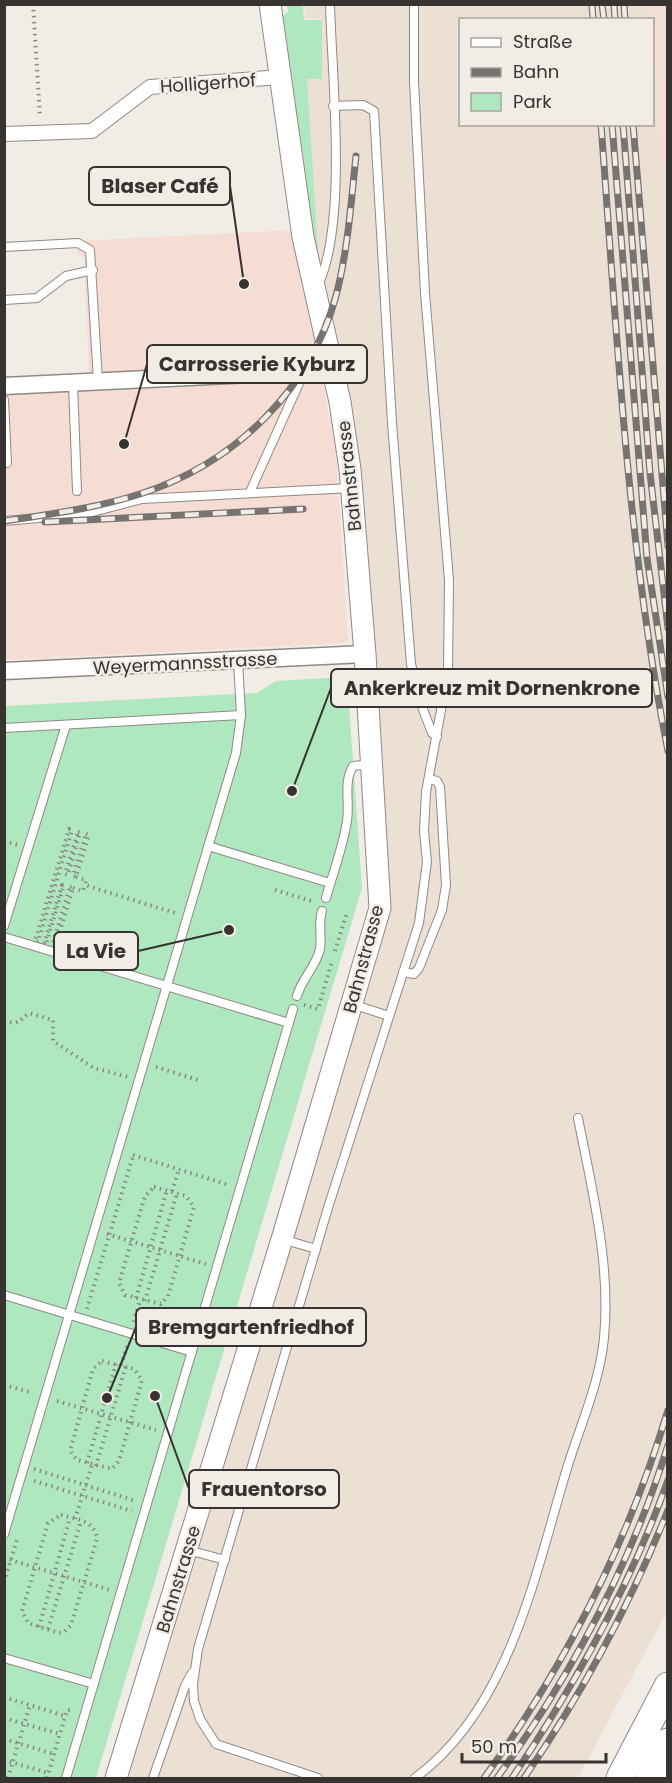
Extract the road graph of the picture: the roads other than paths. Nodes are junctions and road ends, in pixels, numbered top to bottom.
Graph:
1 (270, 4) edge
2 (330, 4) edge
3 (414, 4) edge
4 (281, 77) junction
5 (333, 106) junction
6 (4, 134) edge
7 (4, 247) edge
8 (93, 270) junction
9 (313, 284) junction
10 (4, 300) edge
11 (305, 370) junction
12 (333, 370) junction
13 (98, 381) junction
14 (73, 382) junction
15 (4, 386) edge
16 (4, 400) edge
17 (8, 463) dead end
18 (352, 488) junction
19 (77, 491) dead end
20 (250, 492) junction
21 (4, 521) edge
22 (365, 654) junction
23 (238, 660) junction
24 (4, 671) edge
25 (241, 715) junction
26 (66, 725) junction
27 (4, 728) edge
28 (437, 736) junction
29 (372, 764) junction
30 (429, 779) junction
31 (208, 846) junction
32 (330, 883) junction
33 (4, 926) edge
34 (4, 938) edge
35 (403, 972) junction
36 (167, 986) junction
37 (297, 996) dead end
38 (352, 1004) junction
39 (293, 1009) dead end
40 (389, 1016) junction
41 (289, 1023) junction
42 (578, 1118) dead end
43 (282, 1239) junction
44 (316, 1249) junction
45 (4, 1295) edge
46 (69, 1315) junction
47 (192, 1352) junction
48 (4, 1534) edge
49 (187, 1550) junction
50 (225, 1560) junction
51 (4, 1658) edge
52 (195, 1667) junction
53 (94, 1684) junction
54 (668, 1686) edge
55 (66, 1779) edge
56 (116, 1779) edge
57 (153, 1779) edge
58 (318, 1779) edge
59 (415, 1779) edge
60 (620, 1779) edge

1 - 4 street, Bahnstrasse
2 - 5 lane
3 - 28 lane
4 - 6 street, Holligerhof
4 - 9 street, Bahnstrasse
5 - 9 lane
5 - 28 lane
7 - 8 lane
8 - 10 lane
8 - 13 lane
9 - 12 street, Bahnstrasse
11 - 12 street
11 - 13 street
11 - 20 lane
12 - 18 street, Bahnstrasse
13 - 14 street
14 - 15 street
14 - 19 lane
16 - 17 lane
18 - 20 lane
18 - 22 street, Bahnstrasse
20 - 21 lane
22 - 23 street, Weyermannsstrasse
22 - 29 street, Bahnstrasse
23 - 24 street, Weyermannsstrasse
23 - 25 lane
25 - 26 lane
25 - 31 lane
26 - 27 lane
26 - 33 lane
28 - 30 lane
29 - 32 lane
29 - 38 street, Bahnstrasse
30 - 35 lane
30 - 35 lane
31 - 32 lane
31 - 36 lane
32 - 37 lane
34 - 36 lane
35 - 40 lane
36 - 41 lane
36 - 46 lane
38 - 40 lane
38 - 43 street, Bahnstrasse
39 - 41 lane
40 - 44 lane
41 - 47 lane
42 - 59 lane
43 - 44 lane
43 - 49 street, Bahnstrasse
44 - 50 lane
45 - 46 lane
46 - 47 lane
46 - 48 lane
47 - 53 lane
49 - 50 lane
49 - 56 street, Bahnstrasse
50 - 52 lane
51 - 53 lane
52 - 57 lane
52 - 58 lane
53 - 55 lane
54 - 60 main road

